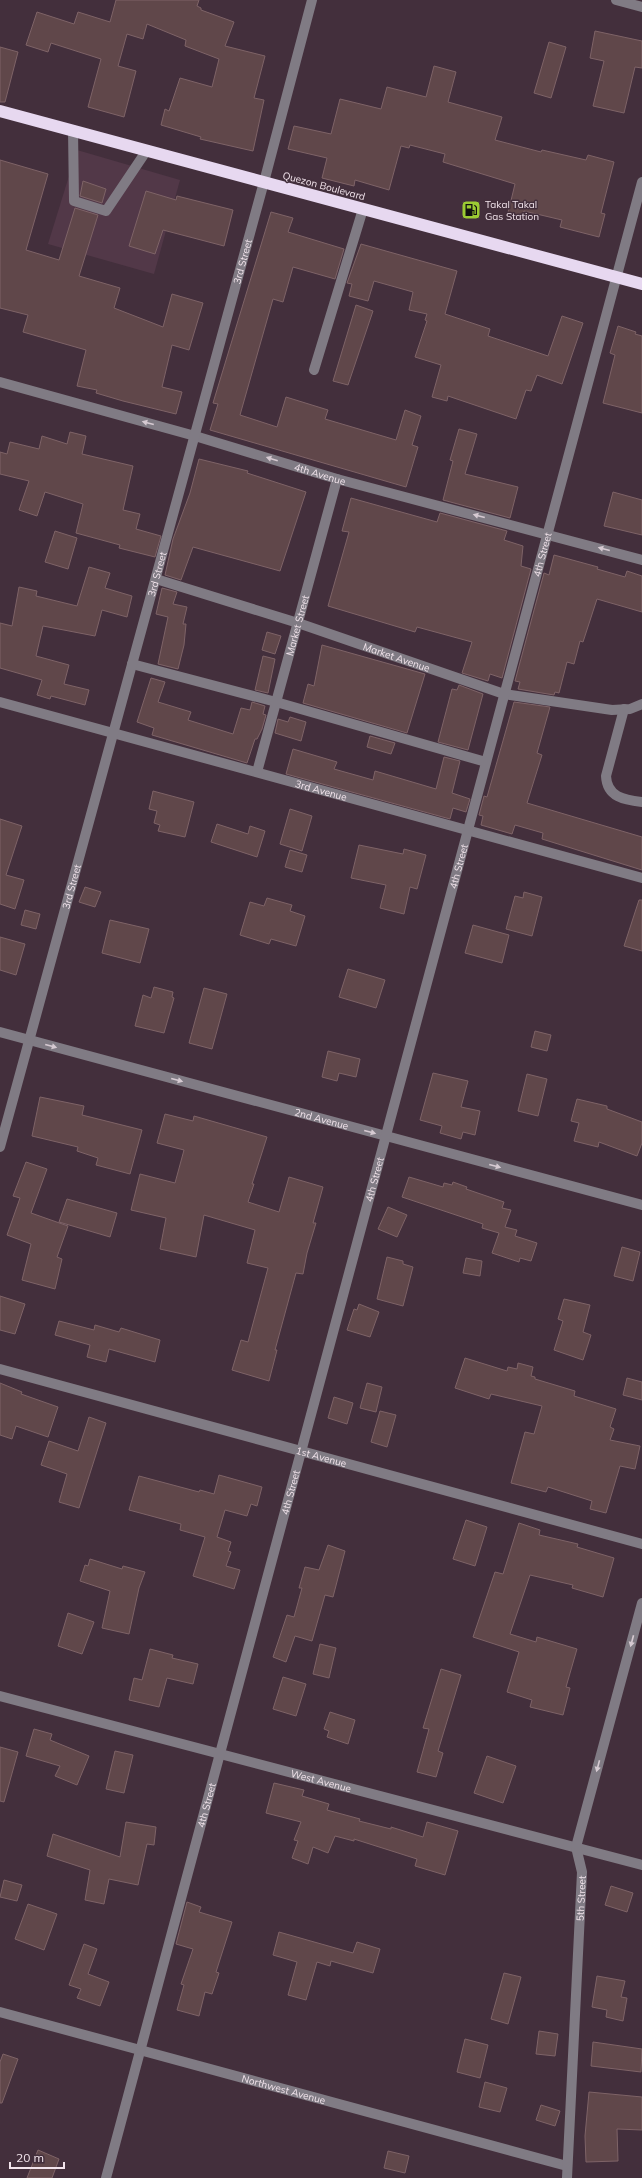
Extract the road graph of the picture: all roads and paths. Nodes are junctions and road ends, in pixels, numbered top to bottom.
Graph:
1 (312, 0) edge
2 (616, 0) edge
3 (642, 7) edge
4 (0, 111) edge
5 (72, 130) junction
6 (147, 150) junction
7 (264, 182) junction
8 (642, 182) edge
9 (363, 209) junction
10 (616, 277) junction
11 (642, 284) edge
12 (314, 370) dead end
13 (0, 382) edge
14 (195, 436) junction
15 (338, 479) junction
16 (547, 534) junction
17 (642, 560) edge
18 (156, 578) junction
19 (298, 623) junction
20 (132, 664) junction
21 (504, 694) junction
22 (0, 702) edge
23 (276, 702) junction
24 (642, 704) edge
25 (624, 709) junction
26 (113, 733) junction
27 (486, 762) junction
28 (257, 772) junction
29 (642, 802) edge
30 (468, 830) junction
31 (642, 878) edge
32 (0, 1032) edge
33 (29, 1040) junction
34 (385, 1136) junction
35 (0, 1147) edge
36 (642, 1205) edge
37 (0, 1369) edge
38 (301, 1451) junction
39 (642, 1544) edge
40 (642, 1603) edge
41 (0, 1696) edge
42 (220, 1754) junction
43 (576, 1847) junction
44 (642, 1865) edge
45 (0, 2012) edge
46 (140, 2050) junction
47 (567, 2166) junction
48 (106, 2178) edge
49 (570, 2178) edge

1 - 7 street, 3rd Street
2 - 3 street
4 - 5 highway, Quezon Boulevard
5 - 6 highway, Quezon Boulevard
5 - 6 street
6 - 7 highway, Quezon Boulevard
7 - 9 highway, Quezon Boulevard
7 - 14 street, 3rd Street
8 - 10 street, 4th Street
9 - 10 highway, Quezon Boulevard
9 - 12 street
10 - 11 highway, Quezon Boulevard
10 - 16 street, 4th Street
14 -> 13 street, 4th Avenue
15 -> 14 street, 4th Avenue
14 - 18 street, 3rd Street
16 -> 15 street, 4th Avenue
15 - 19 street, Market Street
17 -> 16 street, 4th Avenue
16 - 21 street, 4th Street
18 - 19 street, Market Avenue
18 - 20 street, 3rd Street
19 - 21 street, Market Avenue
19 - 23 street, Market Street
20 - 23 street
20 - 26 street, 3rd Street
21 - 25 street, Market Avenue
21 - 27 street, 4th Street
22 - 26 street, 3rd Avenue
23 - 27 street
23 - 28 street, Market Street
24 - 25 street, Market Avenue
25 - 29 street
26 - 28 street, 3rd Avenue
26 - 33 street, 3rd Street
27 - 30 street, 4th Street
28 - 30 street, 3rd Avenue
30 - 31 street, 3rd Avenue
30 - 34 street, 4th Street
32 - 33 street, 2nd Avenue
33 -> 34 street, 2nd Avenue
33 - 35 street, 3rd Street
34 -> 36 street, 2nd Avenue
34 - 38 street, 4th Street
37 - 38 street, 1st Avenue
38 - 39 street, 1st Avenue
38 - 42 street, 4th Street
40 -> 43 street, 5th Street
41 - 42 street, West Avenue
42 - 43 street, West Avenue
42 - 46 street, 4th Street
43 - 44 street, West Avenue
43 - 47 street, 5th Street
45 - 46 street, Northwest Avenue
46 - 47 street, Northwest Avenue
46 - 48 street, 4th Street
47 - 49 street, 5th Street

